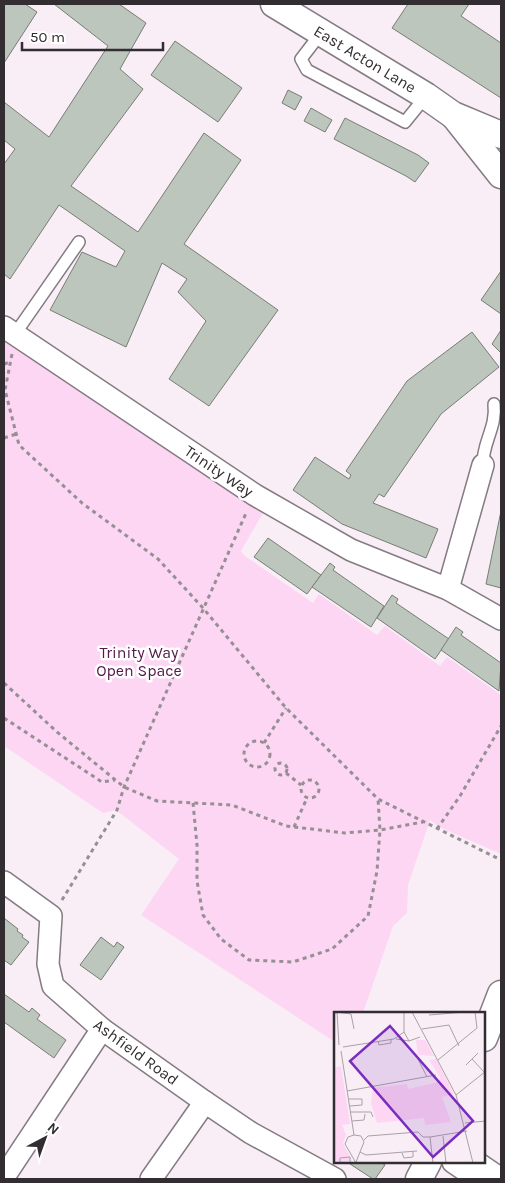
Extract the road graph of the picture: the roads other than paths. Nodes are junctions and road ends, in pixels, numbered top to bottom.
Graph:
1 (274, 4) edge
2 (321, 33) junction
3 (426, 96) junction
4 (453, 116) junction
5 (501, 135) edge
6 (501, 175) edge
7 (79, 242) dead end
8 (11, 332) edge
9 (494, 404) dead end
10 (483, 466) joint
11 (448, 589) junction
12 (501, 619) edge
13 (4, 882) edge
14 (501, 994) edge
15 (102, 1029) junction
16 (485, 1035) edge
17 (205, 1102) junction
18 (427, 1163) edge
19 (455, 1163) edge
20 (477, 1163) edge
21 (4, 1177) edge
22 (151, 1179) edge
23 (335, 1179) edge
24 (419, 1179) edge
25 (478, 1179) edge
26 (501, 1179) edge

1 - 2 street, East Acton Lane
2 - 3 street, East Acton Lane
2 - 3 lane
3 - 4 street, East Acton Lane
4 - 5 street, East Acton Lane
4 - 6 street, East Acton Lane
7 - 8 lane
8 - 11 street, Trinity Way
9 - 10 lane
10 - 11 street
11 - 12 street, Trinity Way
13 - 15 street, Ashfield Road
14 - 16 street
15 - 17 street, Ashfield Road
15 - 21 street
17 - 22 street
17 - 23 street, Ashfield Road
18 - 24 street
19 - 25 street
20 - 26 street

